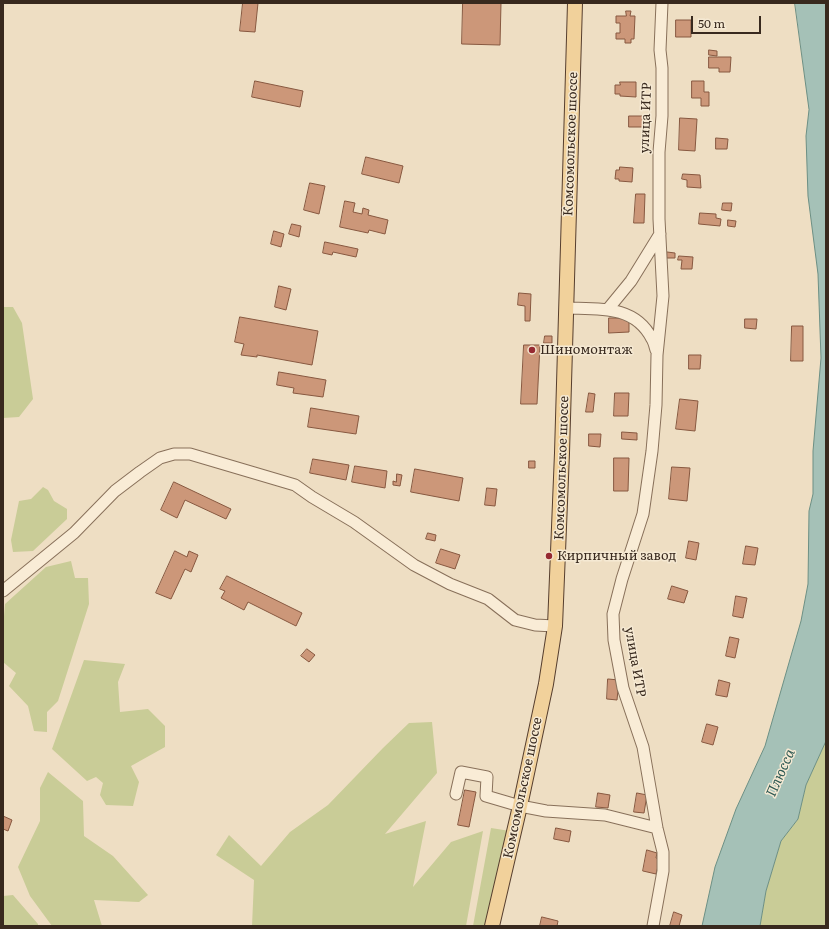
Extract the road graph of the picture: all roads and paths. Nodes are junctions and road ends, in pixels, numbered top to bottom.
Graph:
1 (575, 3) edge
2 (662, 3) edge
3 (660, 234) junction
4 (567, 308) junction
5 (606, 309) junction
6 (657, 355) junction
7 (3, 591) edge
8 (555, 626) junction
9 (456, 794) dead end
10 (520, 806) junction
11 (657, 828) junction
12 (492, 926) edge
13 (653, 926) edge

1 - 4 main road, Комсомольское шоссе
2 - 3 street, улица ИТР
3 - 5 street
3 - 6 street, улица ИТР
4 - 5 street, улица ИТР
4 - 8 main road, Комсомольское шоссе
5 - 6 street, улица ИТР
6 - 11 street, улица ИТР
7 - 8 street
8 - 10 main road, Комсомольское шоссе
9 - 10 street
10 - 11 street
10 - 12 main road, Комсомольское шоссе
11 - 13 street, улица ИТР

